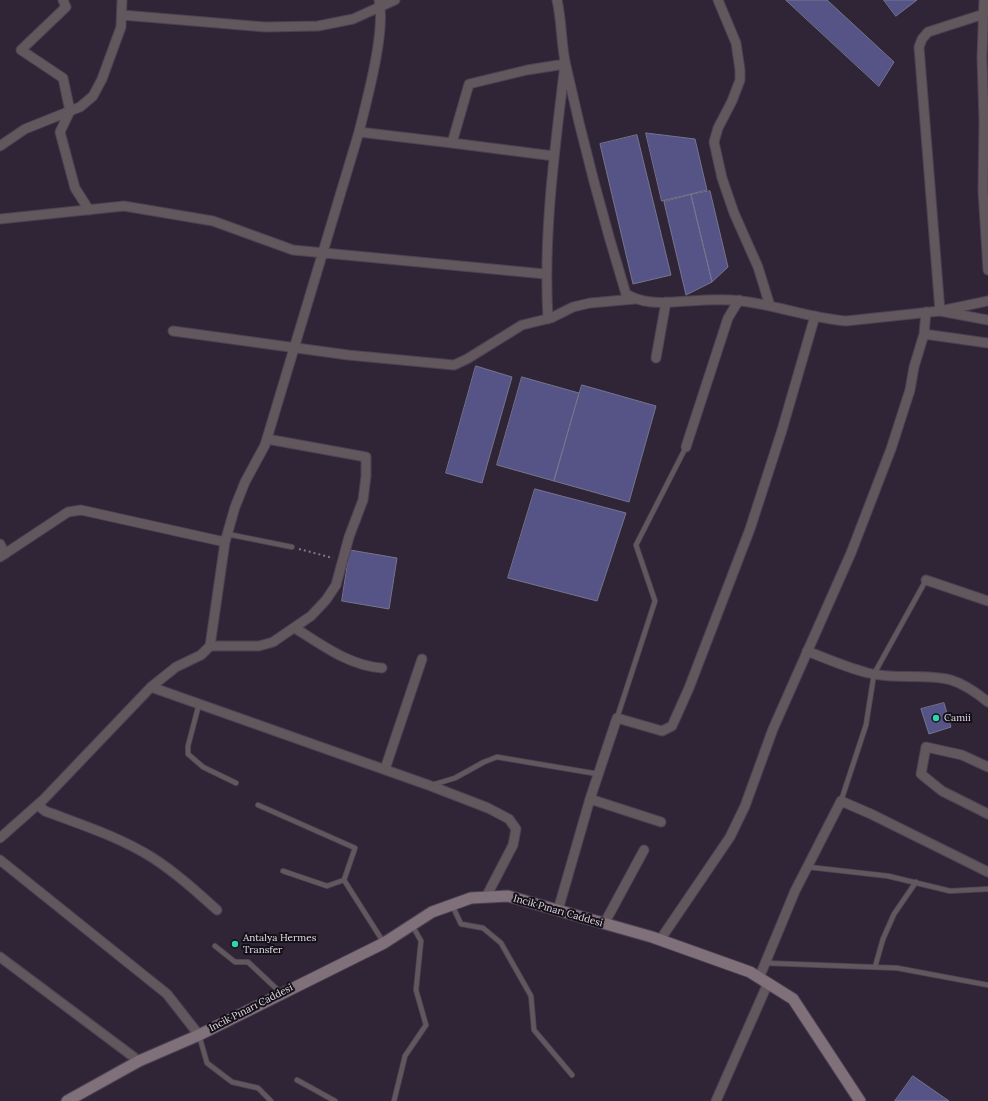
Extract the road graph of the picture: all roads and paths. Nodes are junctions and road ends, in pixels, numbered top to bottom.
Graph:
1 (63, 0) edge
2 (122, 0) edge
3 (395, 0) edge
4 (556, 0) edge
5 (718, 0) edge
6 (984, 0) edge
7 (380, 4) edge
8 (984, 14) junction
9 (122, 15) junction
10 (565, 64) junction
11 (70, 111) junction
12 (359, 132) junction
13 (452, 144) junction
14 (0, 146) edge
15 (554, 156) junction
16 (89, 210) junction
17 (0, 220) edge
18 (322, 253) junction
19 (988, 270) edge
20 (545, 274) junction
21 (635, 299) junction
22 (739, 300) junction
23 (988, 301) edge
24 (666, 302) junction
25 (770, 306) junction
26 (940, 311) junction
27 (926, 312) junction
28 (815, 316) junction
29 (548, 318) junction
30 (988, 320) edge
31 (173, 331) dead end
32 (924, 334) junction
33 (988, 343) edge
34 (295, 348) junction
35 (656, 358) dead end
36 (267, 439) junction
37 (686, 447) joint
38 (226, 538) junction
39 (0, 544) edge
40 (292, 547) joint
41 (2, 556) edge
42 (343, 560) junction
43 (926, 580) joint
44 (988, 601) edge
45 (296, 628) junction
46 (210, 646) junction
47 (808, 651) junction
48 (422, 659) dead end
49 (382, 668) dead end
50 (874, 674) junction
51 (151, 687) junction
52 (988, 702) edge
53 (199, 704) junction
54 (617, 718) junction
55 (988, 767) edge
56 (386, 769) junction
57 (598, 774) junction
58 (236, 783) dead end
59 (431, 786) junction
60 (590, 799) junction
61 (841, 801) junction
62 (38, 805) junction
63 (258, 805) dead end
64 (988, 814) edge
65 (661, 822) dead end
66 (0, 838) edge
67 (644, 850) dead end
68 (0, 860) edge
69 (808, 867) junction
70 (283, 871) dead end
71 (988, 872) edge
72 (344, 880) junction
73 (916, 882) junction
74 (988, 889) edge
75 (486, 897) junction
76 (452, 905) junction
77 (217, 910) dead end
78 (558, 910) junction
79 (604, 924) junction
80 (412, 925) junction
81 (660, 940) junction
82 (384, 943) junction
83 (215, 946) dead end
84 (0, 957) edge
85 (765, 963) junction
86 (875, 967) junction
87 (764, 980) junction
88 (988, 985) edge
89 (281, 993) junction
90 (199, 1035) junction
91 (139, 1061) junction
92 (572, 1075) dead end
93 (297, 1080) dead end
94 (67, 1101) edge
95 (271, 1101) edge
96 (335, 1101) edge
97 (394, 1101) edge
98 (716, 1101) edge
99 (860, 1101) edge

1 - 11 street
2 - 9 street
3 - 7 street
4 - 10 street
5 - 25 street
6 - 8 street
7 - 9 street
7 - 12 street
8 - 19 street
8 - 26 street
9 - 11 street
10 - 13 street
10 - 15 street
10 - 21 street
11 - 14 street
11 - 16 street
12 - 13 street
12 - 18 street
13 - 15 street
15 - 20 street
16 - 17 street
16 - 18 street
18 - 20 street
18 - 34 street
20 - 29 street
21 - 24 street
21 - 29 street
22 - 24 street
22 - 25 street
22 - 37 street
23 - 26 street
24 - 35 street
25 - 28 street
26 - 27 street
26 - 30 street
27 - 28 street
27 - 32 street
28 - 54 street
29 - 34 street
31 - 34 street
32 - 33 street
32 - 47 street
34 - 36 street
36 - 38 street
36 - 42 street
37 - 54 lane
38 - 40 lane
38 - 41 street
38 - 46 street
39 - 41 street
40 - 42 path
42 - 45 street
43 - 44 street
43 - 50 lane
45 - 46 street
45 - 49 street
46 - 51 street
47 - 50 street
47 - 81 street
48 - 56 street
50 - 52 street
50 - 61 lane
51 - 53 street
51 - 62 street
53 - 56 street
53 - 58 lane
54 - 57 street
55 - 64 street
56 - 59 street
57 - 59 lane
57 - 60 street
59 - 75 street
60 - 65 street
60 - 78 street
61 - 69 street
61 - 71 street
62 - 66 street
62 - 77 street
63 - 72 lane
67 - 79 street
68 - 90 street
69 - 73 lane
69 - 85 street
70 - 72 lane
72 - 82 lane
73 - 74 lane
73 - 86 lane
75 - 76 main road, Incik Pınarı Caddesi
75 - 78 main road, Incik Pınarı Caddesi
76 - 80 main road, Incik Pınarı Caddesi
76 - 92 lane
78 - 79 main road, Incik Pınarı Caddesi
79 - 81 main road, Incik Pınarı Caddesi
80 - 82 main road, Incik Pınarı Caddesi
80 - 97 lane
81 - 87 main road, Incik Pınarı Caddesi
82 - 89 main road, Incik Pınarı Caddesi
83 - 89 lane
84 - 91 street
85 - 86 lane
85 - 87 street
86 - 88 lane
87 - 98 street
87 - 99 main road, Incik Pınarı Caddesi
89 - 90 main road, Incik Pınarı Caddesi
90 - 91 main road, Incik Pınarı Caddesi
90 - 95 lane
91 - 94 main road, Incik Pınarı Caddesi
93 - 96 lane

